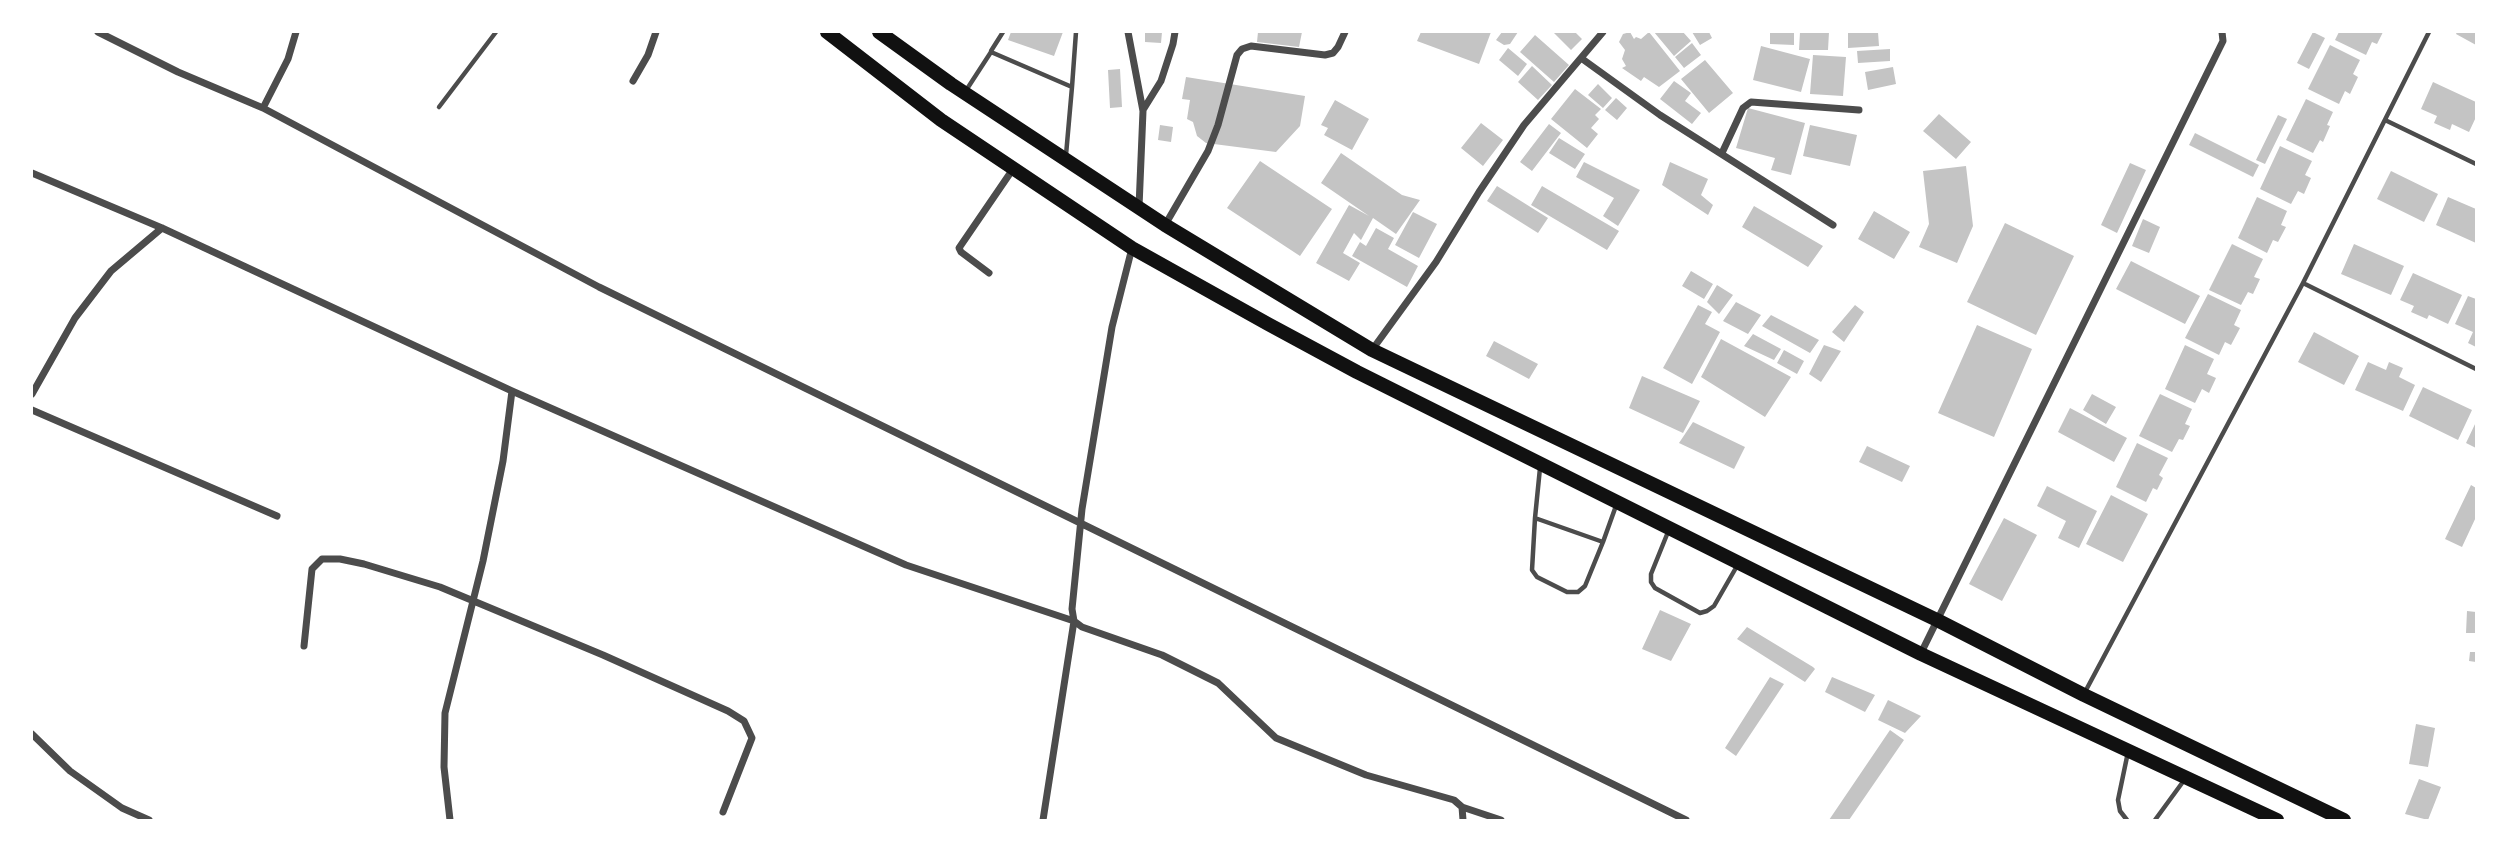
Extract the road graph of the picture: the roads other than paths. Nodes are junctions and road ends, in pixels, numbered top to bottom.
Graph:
1 (98, 32) edge
2 (296, 32) edge
3 (496, 32) edge
4 (656, 32) edge
5 (827, 32) edge
6 (879, 32) edge
7 (1003, 32) edge
8 (1076, 32) edge
9 (1128, 32) edge
10 (1175, 32) edge
11 (1345, 32) edge
12 (1603, 32) edge
13 (2222, 32) edge
14 (2429, 32) edge
15 (991, 51) junction
16 (1581, 58) junction
17 (633, 81) dead end
18 (1072, 87) junction
19 (964, 93) junction
20 (439, 107) dead end
21 (263, 108) junction
22 (1859, 110) dead end
23 (1143, 111) junction
24 (2385, 120) junction
25 (1722, 153) junction
26 (1065, 159) junction
27 (2476, 164) edge
28 (1013, 169) junction
29 (32, 173) edge
30 (1139, 208) junction
31 (1165, 225) junction
32 (1833, 225) dead end
33 (162, 228) junction
34 (1132, 248) junction
35 (989, 273) dead end
36 (2303, 283) junction
37 (1372, 350) junction
38 (2476, 369) edge
39 (512, 391) junction
40 (32, 394) edge
41 (32, 410) edge
42 (1541, 464) junction
43 (1618, 502) junction
44 (277, 516) dead end
45 (1535, 518) junction
46 (1080, 524) junction
47 (1669, 528) junction
48 (1602, 542) junction
49 (1739, 563) junction
50 (475, 603) junction
51 (1937, 620) junction
52 (1074, 621) junction
53 (304, 646) dead end
54 (1921, 654) junction
55 (2084, 695) junction
56 (32, 734) edge
57 (2128, 750) junction
58 (2186, 779) junction
59 (1462, 807) junction
60 (723, 811) dead end
61 (149, 821) edge
62 (450, 821) edge
63 (1043, 821) edge
64 (1463, 821) edge
65 (1501, 821) edge
66 (1686, 821) edge
67 (2127, 821) edge
68 (2155, 821) edge
69 (2277, 821) edge
70 (2344, 821) edge

1 - 21 street
2 - 21 street
3 - 20 lane
4 - 17 street
5 - 28 main road
6 - 19 main road
7 - 15 lane
8 - 18 lane
9 - 23 street
10 - 23 street
11 - 31 street
12 - 16 street
13 - 51 street
14 - 24 lane
15 - 18 lane
15 - 19 lane
16 - 25 street
16 - 37 street
18 - 26 lane
19 - 26 main road
21 - 46 street
22 - 25 street
23 - 30 street
24 - 27 lane
24 - 36 lane
25 - 32 street
26 - 30 main road
28 - 34 main road
28 - 35 street
29 - 33 street
30 - 31 main road
31 - 37 main road
33 - 39 street
33 - 40 street
34 - 42 main road
34 - 46 street
36 - 38 lane
36 - 55 lane
37 - 51 main road
39 - 50 street
39 - 52 street
41 - 44 street
42 - 43 main road
42 - 45 lane
43 - 47 main road
43 - 48 lane
45 - 48 lane
45 - 48 lane
46 - 52 street
46 - 66 street
47 - 49 main road
47 - 49 lane
49 - 54 main road
50 - 53 street
50 - 60 street
50 - 62 street
51 - 54 street
51 - 55 main road
52 - 59 street
52 - 63 street
54 - 57 main road
55 - 70 main road
56 - 61 street
57 - 58 main road
57 - 67 lane
58 - 68 lane
58 - 69 main road
59 - 64 street
59 - 65 street

